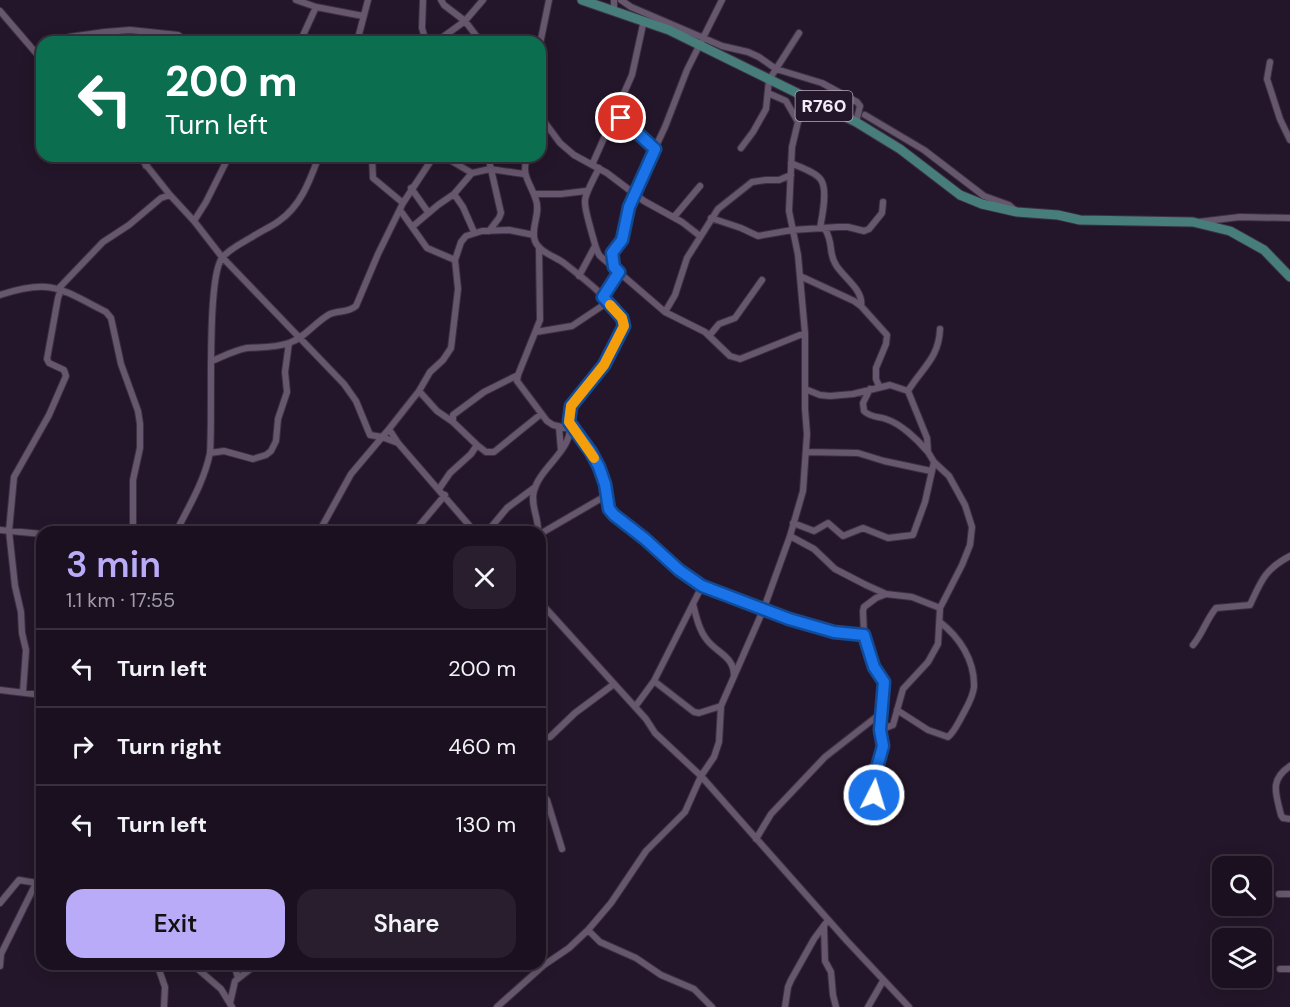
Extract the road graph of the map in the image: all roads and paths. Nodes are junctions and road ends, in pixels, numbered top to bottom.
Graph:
1 (296, 0) edge
2 (368, 0) edge
3 (423, 0) edge
4 (441, 0) edge
5 (483, 0) edge
6 (549, 0) edge
7 (582, 0) edge
8 (614, 0) edge
9 (621, 0) edge
10 (722, 0) edge
11 (316, 7) junction
12 (0, 11) edge
13 (614, 11) junction
14 (363, 16) junction
15 (644, 20) junction
16 (465, 21) junction
17 (672, 28) junction
18 (799, 33) dead end
19 (76, 36) edge
20 (179, 36) edge
21 (303, 36) edge
22 (358, 36) edge
23 (424, 36) edge
24 (444, 36) edge
25 (477, 36) edge
26 (542, 36) edge
27 (701, 41) junction
28 (36, 53) edge
29 (1269, 62) dead end
30 (776, 69) junction
31 (770, 80) junction
32 (768, 93) junction
33 (804, 97) junction
34 (615, 113) junction
35 (860, 118) junction
36 (798, 122) junction
37 (546, 124) edge
38 (1290, 140) edge
39 (741, 148) dead end
40 (655, 149) junction
41 (143, 162) edge
42 (148, 162) edge
43 (226, 162) edge
44 (317, 162) edge
45 (372, 162) edge
46 (430, 162) edge
47 (453, 162) edge
48 (489, 162) edge
49 (526, 162) edge
50 (791, 163) junction
51 (146, 166) junction
52 (596, 166) junction
53 (490, 169) junction
54 (472, 173) junction
55 (525, 174) junction
56 (791, 175) junction
57 (700, 186) dead end
58 (411, 188) junction
59 (586, 191) junction
60 (634, 193) junction
61 (454, 194) junction
62 (534, 194) junction
63 (170, 195) junction
64 (883, 202) dead end
65 (403, 203) junction
66 (400, 210) junction
67 (428, 212) junction
68 (674, 217) junction
69 (711, 218) junction
70 (1290, 218) edge
71 (194, 221) junction
72 (1193, 222) junction
73 (412, 227) junction
74 (823, 229) junction
75 (792, 230) junction
76 (489, 231) junction
77 (474, 232) junction
78 (534, 235) junction
79 (700, 236) junction
80 (539, 248) junction
81 (594, 248) junction
82 (600, 256) junction
83 (222, 257) junction
84 (456, 260) junction
85 (588, 260) junction
86 (614, 267) junction
87 (619, 272) junction
88 (579, 276) junction
89 (800, 276) junction
90 (1290, 277) edge
91 (762, 280) dead end
92 (60, 288) junction
93 (0, 295) edge
94 (605, 299) junction
95 (861, 306) junction
96 (665, 312) junction
97 (940, 329) dead end
98 (536, 332) junction
99 (805, 333) junction
100 (708, 336) junction
101 (300, 338) junction
102 (289, 343) junction
103 (212, 361) junction
104 (518, 375) junction
105 (879, 386) junction
106 (871, 388) junction
107 (805, 389) junction
108 (419, 391) junction
109 (908, 391) junction
110 (541, 414) junction
111 (451, 418) junction
112 (570, 425) junction
113 (559, 427) junction
114 (389, 429) junction
115 (382, 436) junction
116 (398, 443) junction
117 (477, 445) junction
118 (561, 450) junction
119 (806, 452) junction
120 (928, 452) junction
121 (210, 453) junction
122 (934, 462) junction
123 (931, 471) junction
124 (535, 488) junction
125 (440, 489) junction
126 (445, 495) junction
127 (607, 495) junction
128 (793, 523) junction
129 (133, 526) edge
130 (179, 526) edge
131 (322, 526) edge
132 (419, 526) edge
133 (470, 526) edge
134 (492, 526) edge
135 (538, 526) edge
136 (546, 529) edge
137 (0, 530) edge
138 (9, 531) junction
139 (36, 533) edge
140 (790, 536) junction
141 (1290, 556) edge
142 (702, 586) junction
143 (886, 594) junction
144 (693, 604) junction
145 (940, 608) junction
146 (546, 609) edge
147 (764, 609) junction
148 (940, 621) junction
149 (864, 635) junction
150 (1193, 645) dead end
151 (733, 679) junction
152 (654, 681) junction
153 (614, 684) junction
154 (0, 690) edge
155 (23, 692) junction
156 (36, 694) edge
157 (721, 706) junction
158 (635, 707) junction
159 (897, 710) junction
160 (880, 714) junction
161 (880, 730) junction
162 (546, 737) edge
163 (1290, 766) edge
164 (701, 777) junction
165 (546, 799) edge
166 (891, 815) dead end
167 (1290, 819) edge
168 (756, 839) junction
169 (562, 849) dead end
170 (36, 883) edge
171 (36, 885) edge
172 (1280, 894) dead end
173 (1290, 894) edge
174 (0, 903) edge
175 (826, 923) junction
176 (588, 930) junction
177 (546, 964) edge
178 (0, 966) edge
179 (1280, 969) dead end
180 (1290, 969) edge
181 (159, 970) edge
182 (199, 970) edge
183 (236, 970) edge
184 (249, 970) edge
185 (538, 970) edge
186 (238, 978) junction
187 (883, 981) junction
188 (231, 1005) edge
189 (164, 1007) edge
190 (497, 1007) edge
191 (712, 1007) edge
192 (785, 1007) edge
193 (836, 1007) edge
194 (868, 1007) edge
195 (909, 1007) edge

1 - 11 street
2 - 14 street
3 - 23 street
4 - 16 street
5 - 16 street
6 - 26 street
7 - 13 main road, R760
8 - 13 street
9 - 17 street
10 - 27 street
11 - 14 street
11 - 21 street
12 - 28 street
13 - 15 main road, R760
14 - 22 street
15 - 17 main road, R760
15 - 34 street
16 - 24 street
16 - 25 street
17 - 27 main road, R760
18 - 30 street
19 - 20 street
27 - 30 street
27 - 31 main road, R760
27 - 40 street
29 - 38 street
30 - 31 street
30 - 35 street
31 - 32 street
31 - 33 main road, R760
32 - 36 street
32 - 39 street
33 - 35 main road, R760
33 - 36 street
34 - 40 street
34 - 52 street
35 - 72 main road, R760
36 - 50 street
37 - 52 street
40 - 60 street
41 - 51 street
42 - 51 street
43 - 71 street
44 - 83 street
45 - 65 street
46 - 58 street
47 - 54 street
48 - 53 street
49 - 55 street
50 - 56 street
50 - 74 street
51 - 63 street
52 - 59 street
52 - 60 street
53 - 54 street
53 - 55 street
53 - 76 street
54 - 61 street
55 - 62 street
56 - 69 street
56 - 75 street
57 - 68 street
58 - 65 street
58 - 67 street
59 - 62 street
59 - 81 street
60 - 68 street
60 - 86 street
61 - 67 street
61 - 77 street
62 - 78 street
63 - 71 street
63 - 92 street
64 - 74 street
65 - 66 street
66 - 73 street
66 - 101 street
67 - 73 street
68 - 79 street
69 - 75 street
69 - 79 street
70 - 72 street
71 - 83 street
72 - 90 main road
73 - 84 street
74 - 75 street
74 - 95 street
75 - 89 street
76 - 77 street
76 - 78 street
77 - 84 street
78 - 80 street
79 - 96 street
80 - 88 street
80 - 98 street
81 - 82 street
81 - 85 street
82 - 85 street
82 - 86 street
83 - 101 street
83 - 103 street
84 - 108 street
85 - 88 street
86 - 87 street
87 - 94 street
87 - 96 street
88 - 94 street
89 - 95 street
89 - 99 street
91 - 100 street
92 - 93 street
92 - 129 street
92 - 138 street
94 - 98 street
94 - 112 street
95 - 105 street
96 - 100 street
97 - 109 street
98 - 104 street
99 - 100 street
99 - 107 street
101 - 102 street
101 - 115 street
102 - 103 street
102 - 121 street
103 - 121 street
104 - 110 street
104 - 111 street
105 - 106 street
105 - 109 street
106 - 107 street
106 - 120 street
107 - 119 street
108 - 111 street
108 - 114 street
109 - 120 street
110 - 113 street
110 - 117 street
111 - 117 street
112 - 113 street
112 - 118 street
112 - 127 street
113 - 118 street
114 - 115 street
114 - 116 street
115 - 116 street
115 - 131 street
116 - 125 street
117 - 125 street
118 - 124 street
119 - 123 street
119 - 128 street
120 - 122 street
121 - 130 street
122 - 123 street
122 - 145 street
123 - 128 street
124 - 134 street
124 - 135 street
125 - 126 street
126 - 132 street
126 - 133 street
127 - 136 street
127 - 142 street
128 - 140 street
137 - 138 street
138 - 139 street
138 - 155 street
140 - 143 street
140 - 147 street
141 - 150 street
142 - 144 street
142 - 147 street
143 - 145 street
143 - 149 street
144 - 151 street
144 - 152 street
145 - 148 street
146 - 153 street
147 - 149 street
147 - 151 street
148 - 159 street
148 - 159 street
149 - 160 street
151 - 157 street
152 - 157 street
152 - 158 street
153 - 158 street
153 - 162 street
154 - 155 street
155 - 156 street
157 - 164 street
158 - 164 street
159 - 161 street
160 - 161 street
160 - 168 street
161 - 166 street
163 - 167 street
164 - 168 street
164 - 176 street
165 - 169 street
168 - 175 street
170 - 174 street
171 - 178 street
172 - 173 street
175 - 187 street
175 - 192 street
175 - 193 street
176 - 177 street
176 - 191 street
179 - 180 street
181 - 189 street
182 - 188 street
183 - 186 street
184 - 186 street
185 - 190 street
186 - 188 street
187 - 194 street
187 - 195 street

